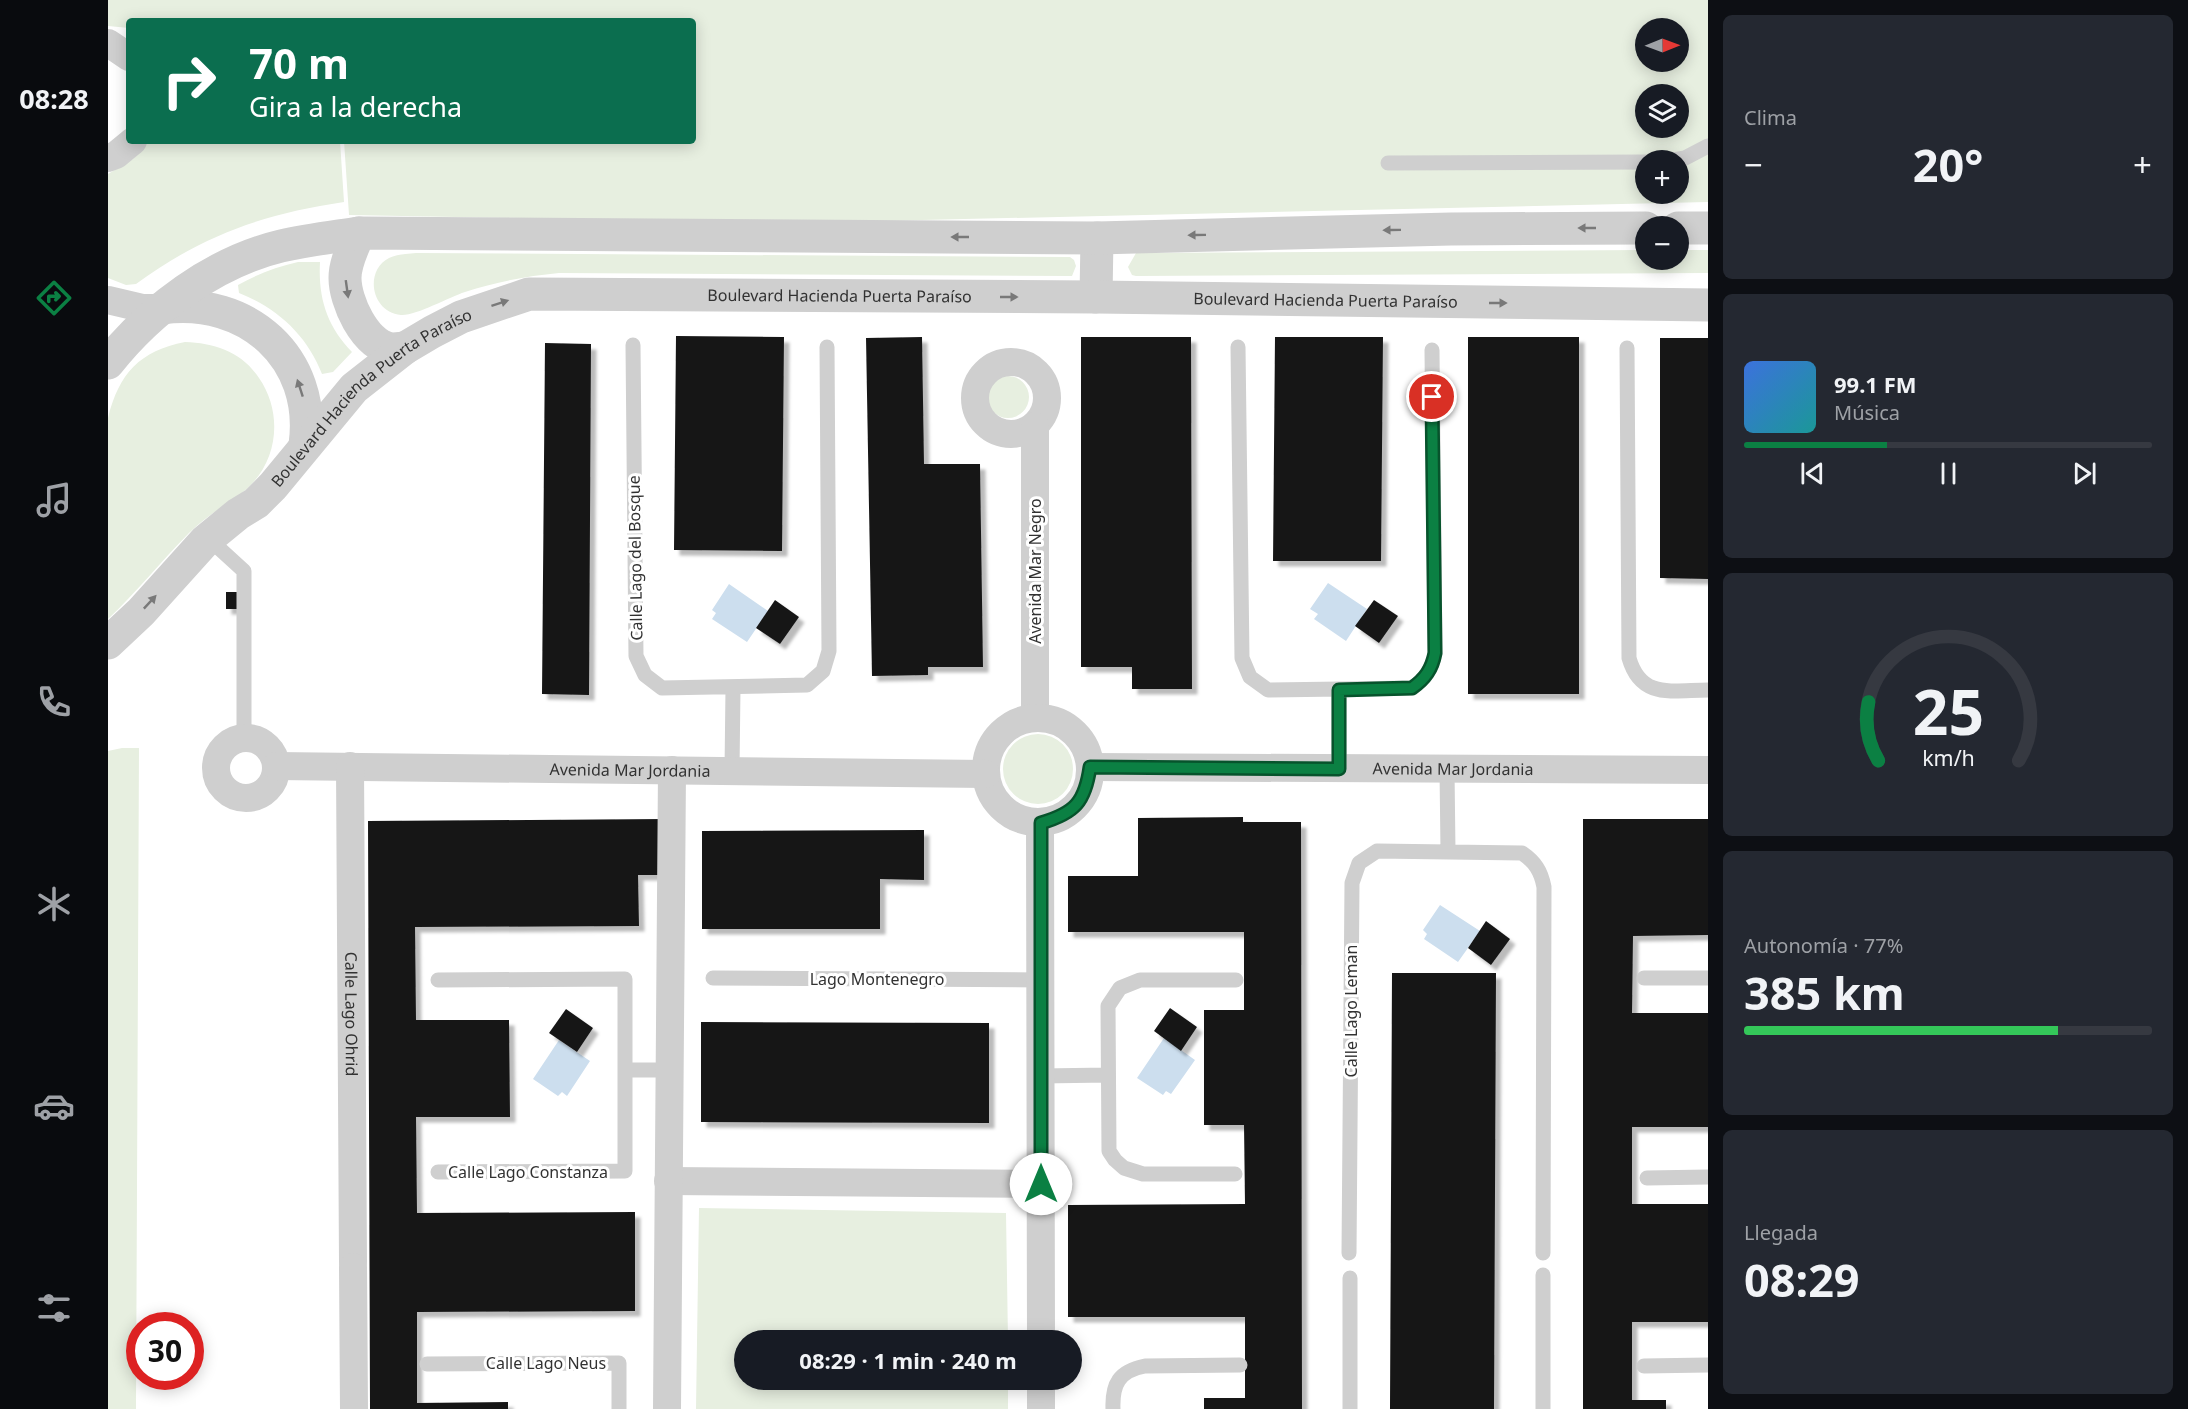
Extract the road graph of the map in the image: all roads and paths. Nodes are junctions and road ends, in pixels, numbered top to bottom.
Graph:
1 (108, 43) edge
2 (126, 55) edge
3 (129, 144) edge
4 (1708, 146) edge
5 (1689, 156) edge
6 (108, 158) edge
7 (1635, 162) edge
8 (1388, 164) dead end
9 (1635, 228) edge
10 (1689, 228) edge
11 (1708, 228) edge
12 (359, 233) junction
13 (1096, 238) junction
14 (1096, 297) junction
15 (108, 300) edge
16 (1708, 305) edge
17 (162, 308) junction
18 (633, 345) dead end
19 (1239, 347) dead end
20 (405, 348) junction
21 (827, 348) dead end
22 (1627, 348) dead end
23 (1432, 350) dead end
24 (108, 363) edge
25 (1035, 426) dead end
26 (305, 445) junction
27 (209, 539) junction
28 (108, 643) edge
29 (733, 688) junction
30 (1339, 690) junction
31 (1708, 690) edge
32 (1035, 717) junction
33 (244, 738) junction
34 (276, 766) junction
35 (350, 766) junction
36 (1090, 767) junction
37 (1339, 769) junction
38 (672, 770) junction
39 (1447, 770) junction
40 (1708, 770) edge
41 (732, 771) junction
42 (986, 774) junction
43 (1041, 823) junction
44 (1448, 851) junction
45 (713, 978) dead end
46 (1644, 978) dead end
47 (1708, 978) edge
48 (438, 980) dead end
49 (1041, 980) junction
50 (1236, 980) dead end
51 (625, 1070) junction
52 (670, 1070) junction
53 (1108, 1075) junction
54 (1041, 1076) junction
55 (438, 1172) dead end
56 (1235, 1174) dead end
57 (1708, 1177) edge
58 (1647, 1178) dead end
59 (668, 1181) junction
60 (1041, 1184) junction
61 (1349, 1253) dead end
62 (1544, 1254) dead end
63 (1543, 1275) dead end
64 (1350, 1278) dead end
65 (1041, 1330) edge
66 (427, 1364) dead end
67 (1240, 1365) dead end
68 (1708, 1365) edge
69 (1644, 1366) dead end
70 (1041, 1390) edge
71 (354, 1409) edge
72 (619, 1409) edge
73 (667, 1409) edge
74 (1041, 1409) edge
75 (1113, 1409) edge
76 (1350, 1409) edge
77 (1543, 1409) edge

1 - 2 street
3 - 6 street
4 - 5 lane
7 - 8 lane
9 -> 13 street
10 - 11 street
13 -> 12 street
12 - 17 street
12 -> 20 street
13 - 14 street
14 -> 16 street, Boulevard Hacienda Puerta Paraíso
20 -> 14 street, Boulevard Hacienda Puerta Paraíso
15 - 17 street
17 - 24 street
26 -> 17 street
18 - 29 lane, Calle Lago del Bosque
19 - 30 lane
20 - 26 street, Boulevard Hacienda Puerta Paraíso
21 - 29 lane, Calle Lago del Bosque
22 - 31 lane
23 - 30 lane
25 - 32 street, Avenida Mar Negro
26 - 27 street, Boulevard Hacienda Puerta Paraíso
28 -> 27 street, Boulevard Hacienda Puerta Paraíso
27 - 33 lane
29 - 41 lane
30 - 37 lane
32 - 36 street
32 - 42 street
33 - 34 street
33 - 34 street
34 - 35 street, Avenida Mar Jordania
35 - 38 street, Avenida Mar Jordania
35 - 71 street, Calle Lago Ohrid
36 - 37 street, Avenida Mar Jordania
36 - 43 street
37 - 39 street, Avenida Mar Jordania
38 - 41 street, Avenida Mar Jordania
38 - 52 street
39 - 40 street, Avenida Mar Jordania
39 - 44 lane
41 - 42 street, Avenida Mar Jordania
42 - 43 street
43 - 49 street
44 - 61 lane, Calle Lago Leman
44 - 62 lane, Calle Lago Leman
45 - 49 lane, Lago Montenegro
46 - 47 lane
48 - 51 lane, Calle Lago Constanza
49 - 54 street
50 - 53 lane
51 - 52 lane
51 - 55 lane, Calle Lago Constanza
52 - 59 street
53 - 54 lane
53 - 56 lane
54 - 60 street
57 - 58 lane
59 - 60 street
59 - 73 street
60 - 65 street
63 - 77 lane
64 - 76 lane
66 - 72 lane, Calle Lago Neus
67 - 75 lane
68 - 69 lane
70 - 74 street

